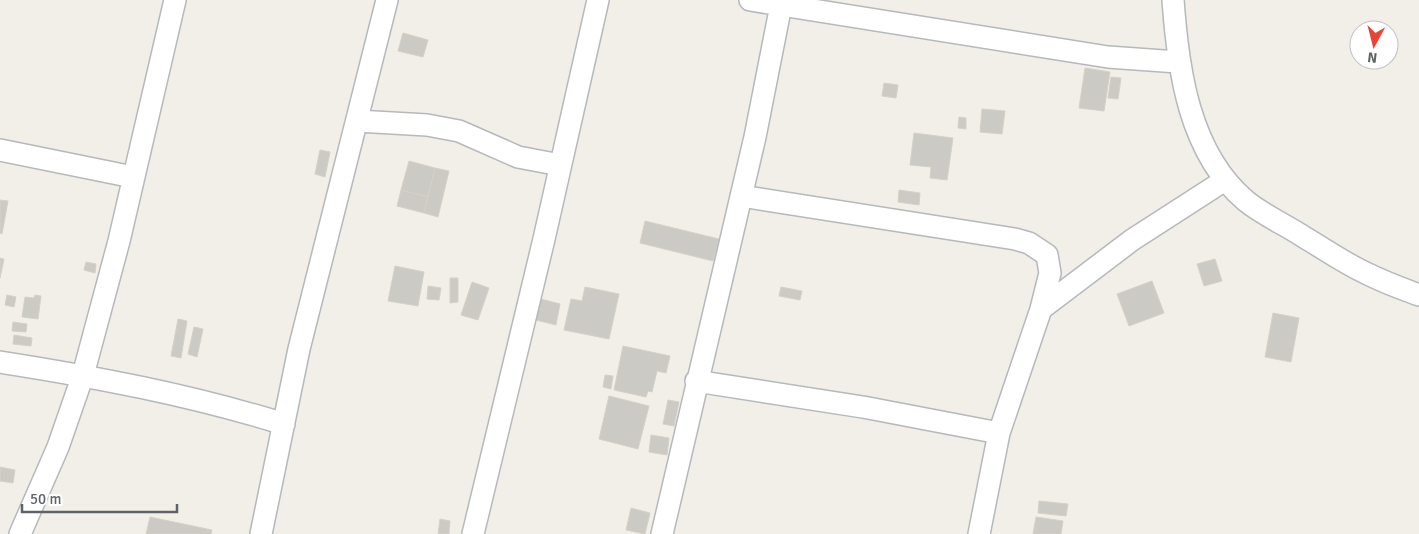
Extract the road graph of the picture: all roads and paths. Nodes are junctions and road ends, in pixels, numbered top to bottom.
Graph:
1 (175, 0) edge
2 (387, 0) edge
3 (598, 0) edge
4 (750, 0) edge
5 (1173, 0) edge
6 (780, 5) junction
7 (1178, 62) junction
8 (358, 121) junction
9 (0, 150) edge
10 (560, 165) junction
11 (133, 177) junction
12 (1225, 180) junction
13 (742, 196) junction
14 (1419, 295) edge
15 (1041, 309) junction
16 (0, 362) edge
17 (83, 375) junction
18 (696, 382) junction
19 (284, 424) junction
20 (999, 433) junction
21 (20, 534) edge
22 (261, 534) edge
23 (473, 534) edge
24 (662, 534) edge
25 (979, 534) edge

1 - 11 street
2 - 8 street
3 - 10 street
4 - 6 street
5 - 7 street
6 - 7 street
6 - 13 street
7 - 12 street
8 - 10 street
8 - 19 street
9 - 11 street
10 - 23 street
11 - 17 street
12 - 14 street
12 - 15 street
13 - 15 street
13 - 18 street
15 - 20 street
16 - 17 street
17 - 19 street
17 - 21 street
18 - 20 street
18 - 24 street
19 - 22 street
20 - 25 street

